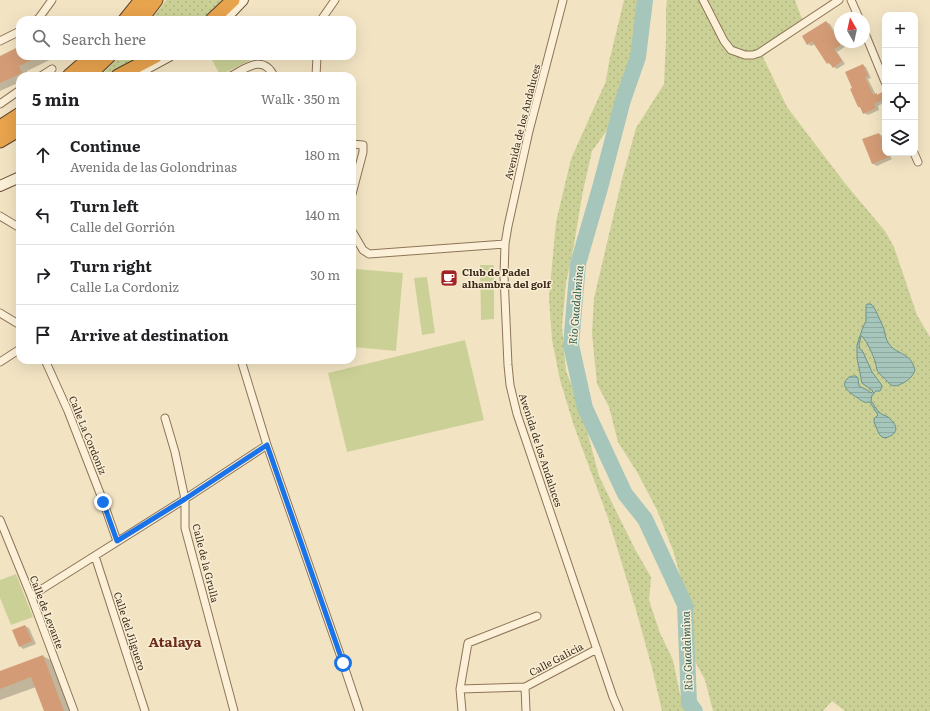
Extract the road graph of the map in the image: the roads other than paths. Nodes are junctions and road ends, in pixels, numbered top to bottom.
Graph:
1 (52, 0) edge
2 (141, 0) edge
3 (156, 0) edge
4 (233, 0) edge
5 (243, 0) edge
6 (335, 0) edge
7 (563, 0) edge
8 (703, 0) edge
9 (839, 0) edge
10 (851, 0) edge
11 (856, 12) edge
12 (40, 16) edge
13 (128, 16) edge
14 (144, 16) edge
15 (216, 16) edge
16 (228, 16) edge
17 (324, 16) edge
18 (16, 33) edge
19 (0, 41) edge
20 (870, 46) edge
21 (88, 60) edge
22 (105, 60) edge
23 (148, 60) edge
24 (162, 60) edge
25 (317, 60) edge
26 (52, 69) dead end
27 (47, 72) edge
28 (74, 72) edge
29 (92, 72) edge
30 (126, 72) edge
31 (139, 72) edge
32 (239, 72) edge
33 (272, 72) edge
34 (316, 72) edge
35 (882, 75) edge
36 (16, 93) edge
37 (0, 104) edge
38 (16, 117) edge
39 (0, 127) edge
40 (16, 131) edge
41 (0, 141) edge
42 (356, 144) edge
43 (915, 156) edge
44 (918, 162) dead end
45 (16, 179) edge
46 (356, 179) edge
47 (0, 186) edge
48 (0, 216) edge
49 (16, 226) edge
50 (356, 238) edge
51 (505, 244) junction
52 (0, 313) edge
53 (16, 323) edge
54 (16, 352) edge
55 (0, 362) edge
56 (47, 364) edge
57 (242, 364) edge
58 (165, 418) dead end
59 (267, 445) junction
60 (185, 499) junction
61 (0, 520) edge
62 (117, 541) junction
63 (95, 556) junction
64 (30, 596) junction
65 (537, 616) dead end
66 (597, 649) junction
67 (525, 687) junction
68 (460, 689) junction
69 (74, 711) edge
70 (145, 711) edge
71 (234, 711) edge
72 (359, 711) edge
73 (462, 711) edge
74 (526, 711) edge
75 (619, 711) edge

1 - 12 street
2 - 13 highway
3 - 14 highway
4 - 15 highway
5 - 16 main road
6 - 17 street
7 - 51 street, Avenida de los Andaluces
8 - 9 street
10 - 11 street
18 - 19 street
20 - 35 street
21 - 28 highway
22 - 29 highway
23 - 30 highway
24 - 31 main road
25 - 34 street
26 - 27 street
32 - 33 street
36 - 37 street
38 - 39 highway
40 - 41 highway
42 - 46 street
43 - 44 street
45 - 47 main road
48 - 49 street
50 - 51 street
51 - 66 street, Avenida de los Andaluces
52 - 53 street
54 - 55 street
56 - 62 street, Calle La Cordoniz
57 - 59 street
58 - 60 street, Calle de la Grulla
59 - 60 street
59 - 72 street
60 - 62 street
60 - 71 street, Calle de la Grulla
61 - 64 street, Calle de Levante
62 - 63 street
63 - 64 street
63 - 70 street, Calle del Jilguero
64 - 69 street, Calle de Levante
65 - 68 street
66 - 67 street, Calle Galicia
66 - 75 street, Avenida de los Andaluces
67 - 68 street
67 - 74 street, Calle Galicia
68 - 73 street

